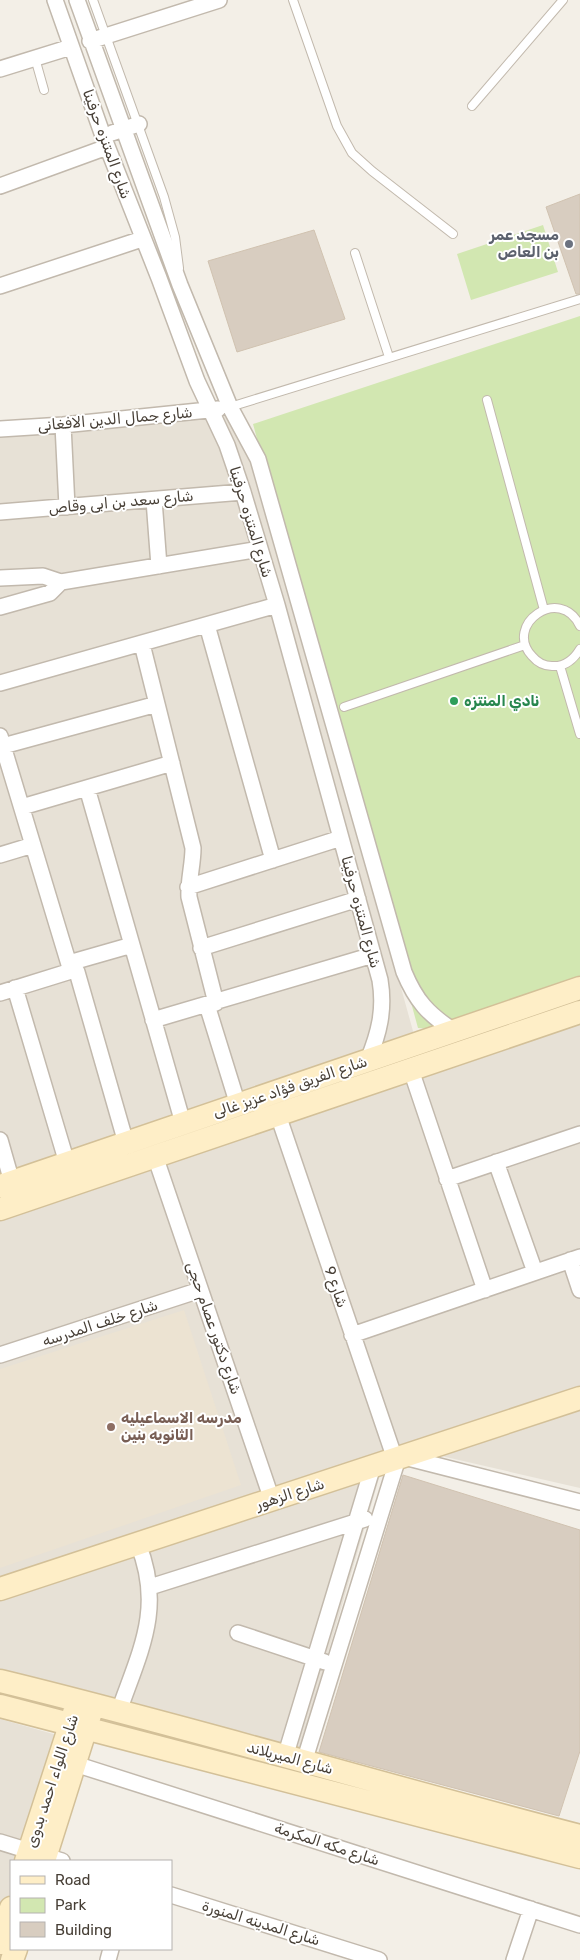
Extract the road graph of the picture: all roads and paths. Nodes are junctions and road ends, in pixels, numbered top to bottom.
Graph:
1 (55, 0) edge
2 (77, 0) edge
3 (93, 0) edge
4 (219, 0) edge
5 (294, 0) edge
6 (563, 0) edge
7 (107, 36) junction
8 (90, 41) junction
9 (71, 47) junction
10 (35, 58) junction
11 (0, 68) edge
12 (44, 90) dead end
13 (472, 106) dead end
14 (139, 124) junction
15 (122, 130) junction
16 (105, 142) junction
17 (0, 186) edge
18 (453, 234) dead end
19 (142, 239) junction
20 (355, 253) dead end
21 (180, 285) junction
22 (0, 286) edge
23 (580, 299) edge
24 (390, 357) junction
25 (487, 400) dead end
26 (230, 407) junction
27 (210, 411) junction
28 (63, 425) junction
29 (0, 429) edge
30 (243, 492) junction
31 (154, 500) junction
32 (67, 507) junction
33 (0, 512) edge
34 (260, 549) junction
35 (159, 566) junction
36 (0, 578) edge
37 (61, 582) junction
38 (276, 605) junction
39 (0, 607) edge
40 (544, 610) junction
41 (207, 625) junction
42 (580, 626) edge
43 (142, 644) junction
44 (525, 645) junction
45 (580, 649) edge
46 (560, 666) junction
47 (0, 684) edge
48 (157, 704) junction
49 (344, 707) dead end
50 (580, 734) edge
51 (2, 741) edge
52 (172, 763) junction
53 (87, 788) junction
54 (22, 807) junction
55 (33, 845) junction
56 (343, 845) junction
57 (368, 846) junction
58 (0, 855) edge
59 (273, 860) junction
60 (188, 887) junction
61 (358, 899) junction
62 (132, 944) junction
63 (202, 948) junction
64 (373, 955) junction
65 (70, 967) junction
66 (580, 988) edge
67 (7, 990) edge
68 (557, 996) junction
69 (211, 1004) junction
70 (573, 1015) edge
71 (154, 1020) junction
72 (454, 1031) junction
73 (368, 1060) junction
74 (410, 1070) junction
75 (238, 1105) junction
76 (278, 1115) junction
77 (183, 1124) junction
78 (580, 1134) edge
79 (0, 1140) edge
80 (126, 1143) junction
81 (156, 1156) junction
82 (496, 1162) junction
83 (66, 1163) junction
84 (447, 1179) junction
85 (19, 1185) edge
86 (0, 1209) edge
87 (575, 1258) edge
88 (535, 1272) junction
89 (200, 1290) junction
90 (484, 1290) junction
91 (580, 1290) edge
92 (352, 1335) junction
93 (0, 1355) edge
94 (580, 1398) edge
95 (398, 1458) junction
96 (373, 1466) junction
97 (272, 1500) junction
98 (580, 1502) edge
99 (381, 1514) junction
100 (358, 1522) junction
101 (138, 1544) junction
102 (150, 1587) junction
103 (0, 1589) edge
104 (238, 1633) dead end
105 (315, 1659) junction
106 (334, 1665) junction
107 (0, 1681) edge
108 (86, 1702) junction
109 (0, 1706) edge
110 (119, 1711) junction
111 (78, 1726) junction
112 (294, 1760) junction
113 (74, 1764) junction
114 (421, 1805) junction
115 (580, 1836) edge
116 (0, 1842) edge
117 (41, 1858) edge
118 (580, 1858) edge
119 (172, 1895) edge
120 (531, 1909) junction
121 (10, 1911) edge
122 (580, 1925) edge
123 (0, 1943) edge
124 (380, 1960) edge
125 (514, 1960) edge

1 - 9 street, شارع المتنزه حرفينا
2 - 8 street, شارع المتنزه حرفينا
3 - 7 lane
4 - 7 street
5 - 18 lane
6 - 13 lane
7 - 8 street
7 - 14 lane
8 - 15 street, شارع المتنزه حرفينا
9 - 10 street
9 - 16 street, شارع المتنزه حرفينا
10 - 11 street
10 - 12 lane
14 - 15 street
14 - 21 lane
15 - 16 street
15 - 21 street, شارع المتنزه حرفينا
16 - 17 street
16 - 19 street, شارع المتنزه حرفينا
19 - 22 street
19 - 27 street, شارع المتنزه حرفينا
20 - 24 lane
21 - 26 street, شارع المتنزه حرفينا
23 - 24 lane
24 - 26 lane
25 - 40 lane
26 - 27 street, شارع جمال الدين الافغانى
26 - 57 street, شارع المتنزه حرفينا
27 - 28 street, شارع جمال الدين الافغانى
27 - 30 street, شارع المتنزه حرفينا
28 - 29 street, شارع جمال الدين الافغانى
28 - 32 street
30 - 31 street, شارع سعد بن ابى وقاص
30 - 34 street, شارع المتنزه حرفينا
31 - 32 street, شارع سعد بن ابى وقاص
31 - 35 street
32 - 33 street, شارع سعد بن ابى وقاص
34 - 35 street
34 - 38 street, شارع المتنزه حرفينا
35 - 37 street
36 - 37 street
37 - 39 street
38 - 41 street
38 - 56 street, شارع المتنزه حرفينا
40 - 42 lane
40 - 44 lane
41 - 43 street
41 - 59 street
43 - 47 street
43 - 48 street
44 - 46 lane
44 - 49 lane
45 - 46 lane
46 - 50 lane
48 - 51 street
48 - 52 street
51 - 54 street
52 - 53 street
52 - 60 street
53 - 54 street
53 - 62 street
54 - 55 street
55 - 58 street
55 - 65 street
56 - 57 street
56 - 59 street
56 - 61 street, شارع المتنزه حرفينا
57 - 72 street, شارع المتنزه حرفينا
59 - 60 street
60 - 63 street
61 - 63 street
61 - 64 street, شارع المتنزه حرفينا
62 - 65 street
62 - 71 street
63 - 69 street
64 - 69 street
64 - 73 street, شارع المتنزه حرفينا
65 - 67 street
65 - 80 street
66 - 68 street, شارع الفريق فؤاد عزيز غالى
67 - 83 street
68 - 70 street
68 - 72 street, شارع الفريق فؤاد عزيز غالى
69 - 71 street
69 - 75 street
70 - 74 street, شارع الفريق فؤاد عزيز غالى
71 - 77 street
72 - 73 street, شارع الفريق فؤاد عزيز غالى
73 - 75 street, شارع الفريق فؤاد عزيز غالى
74 - 76 street, شارع الفريق فؤاد عزيز غالى
74 - 84 street
75 - 77 street, شارع الفريق فؤاد عزيز غالى
76 - 81 street, شارع الفريق فؤاد عزيز غالى
76 - 92 street, شارع 9
77 - 80 street, شارع الفريق فؤاد عزيز غالى
78 - 82 street
79 - 85 street
80 - 83 street, شارع الفريق فؤاد عزيز غالى
81 - 85 street, شارع الفريق فؤاد عزيز غالى
81 - 89 street, شارع دكتور عصام حجى
82 - 84 street
82 - 88 street
83 - 85 street, شارع الفريق فؤاد عزيز غالى
84 - 90 street
85 - 86 street, شارع الفريق فؤاد عزيز غالى
87 - 88 street
87 - 91 street
88 - 90 street
89 - 93 street, شارع خلف المدرسه
89 - 97 street, شارع دكتور عصام حجى
90 - 92 street
92 - 95 street, شارع 9
94 - 95 street, شارع الزهور
95 - 96 street, شارع الزهور
95 - 98 street
95 - 99 street
96 - 97 street, شارع الزهور
96 - 100 street
97 - 101 street, شارع الزهور
99 - 100 street
99 - 106 street
100 - 102 street
100 - 105 street
101 - 102 street
101 - 103 street, شارع الزهور
102 - 110 street
104 - 105 street
105 - 106 street
105 - 112 street
106 - 112 street
107 - 108 street, شارع الميريلاند
108 - 110 street, شارع الميريلاند
108 - 111 street, شارع اللواء احمد بدوى
109 - 111 street, شارع الميريلاند
110 - 112 street, شارع الميريلاند
111 - 113 street, شارع اللواء احمد بدوى
111 - 114 street, شارع الميريلاند
111 - 117 street, شارع اللواء احمد بدوى
112 - 114 street, شارع الميريلاند
113 - 117 street, شارع اللواء احمد بدوى
113 - 120 street, شارع مكه المكرمة
114 - 115 street, شارع الميريلاند
114 - 118 street, شارع الميريلاند
116 - 117 street
119 - 124 street, شارع المدينه المنورة
120 - 122 street, شارع مكه المكرمة
120 - 125 street
121 - 123 street

